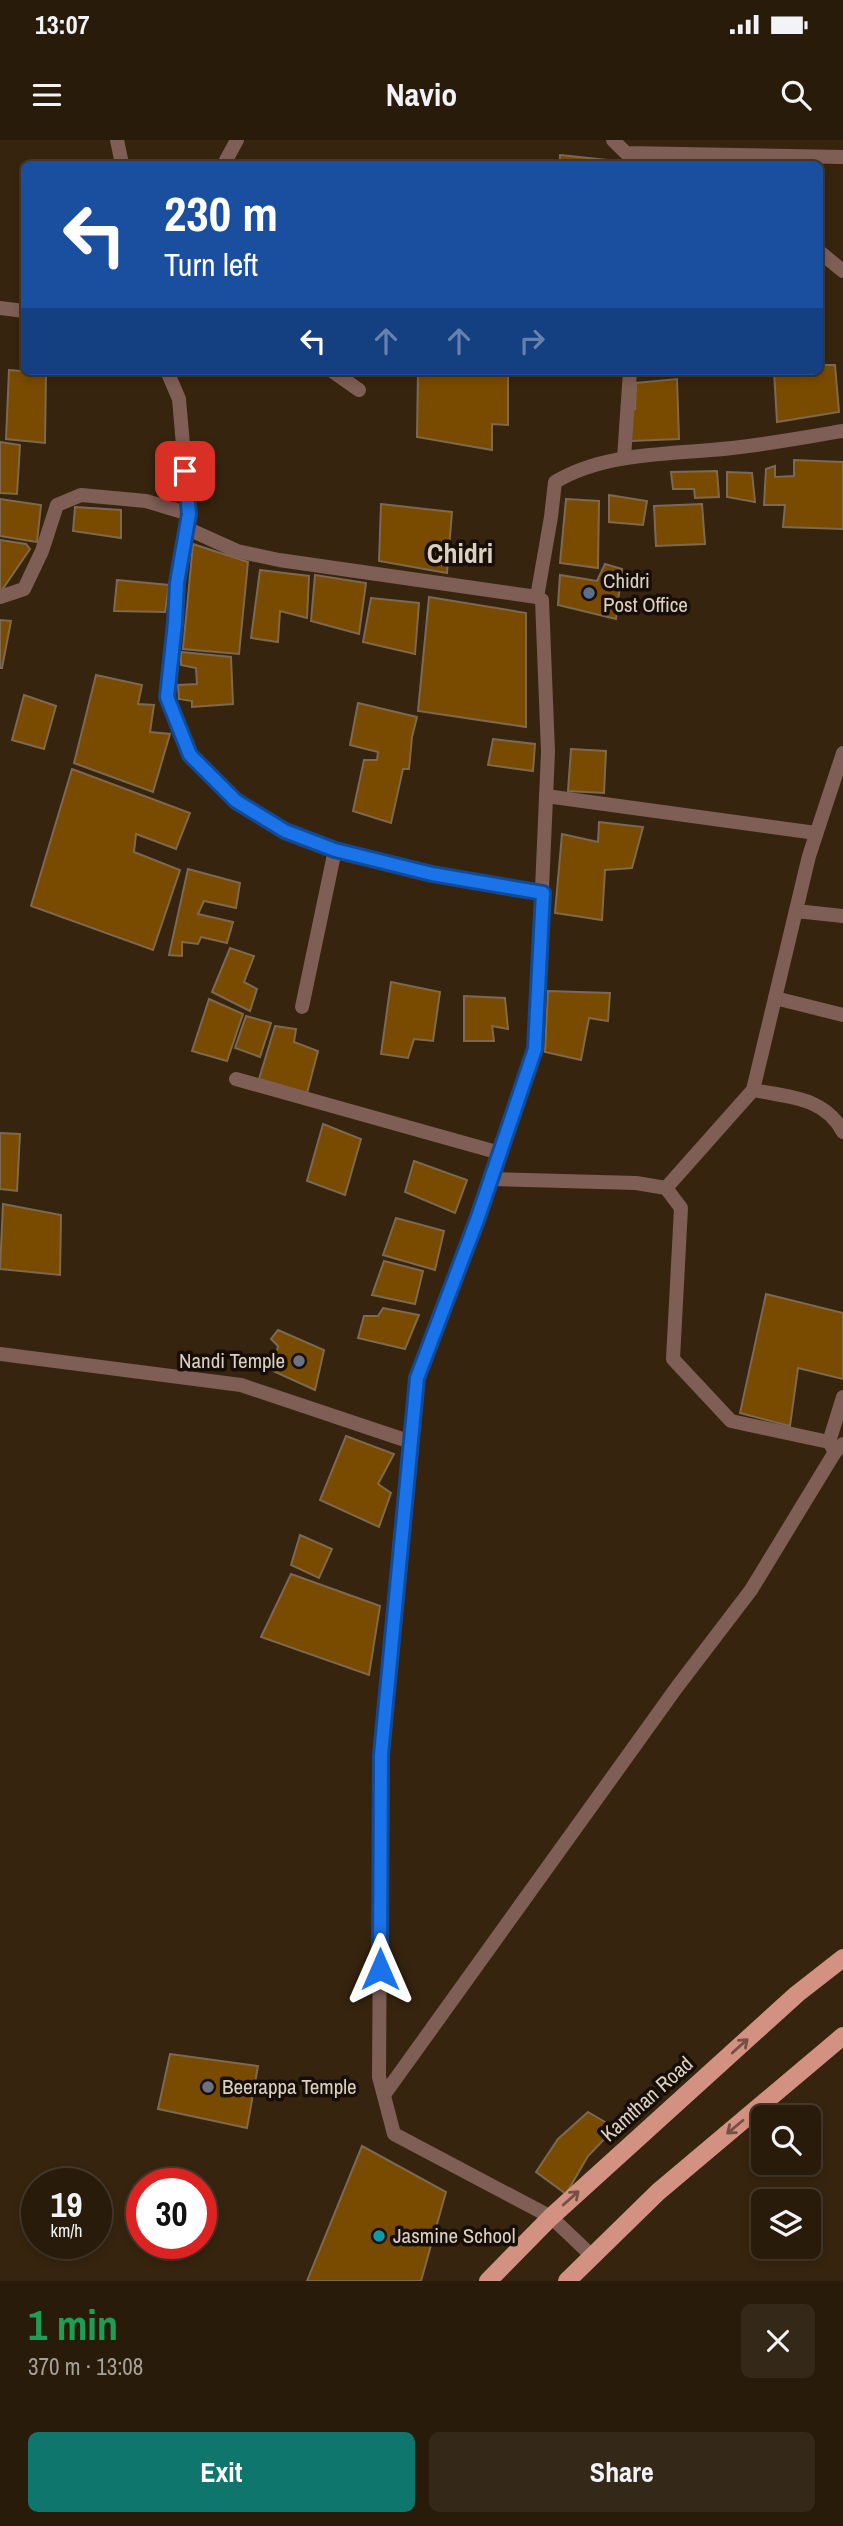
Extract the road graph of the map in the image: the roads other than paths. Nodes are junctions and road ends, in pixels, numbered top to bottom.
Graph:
1 (117, 140) edge
2 (237, 140) edge
3 (613, 140) edge
4 (843, 157) edge
5 (627, 159) edge
6 (121, 161) edge
7 (226, 161) edge
8 (823, 255) edge
9 (843, 271) edge
10 (0, 308) edge
11 (21, 311) edge
12 (169, 375) edge
13 (338, 375) edge
14 (630, 375) edge
15 (359, 390) dead end
16 (843, 431) edge
17 (624, 458) junction
18 (188, 521) junction
19 (0, 597) edge
20 (537, 597) junction
21 (843, 753) edge
22 (546, 796) junction
23 (817, 834) junction
24 (335, 850) junction
25 (543, 893) junction
26 (796, 911) junction
27 (843, 916) edge
28 (775, 998) junction
29 (302, 1007) dead end
30 (843, 1015) edge
31 (236, 1079) dead end
32 (753, 1090) junction
33 (843, 1132) edge
34 (500, 1153) junction
35 (491, 1179) junction
36 (666, 1188) junction
37 (0, 1354) edge
38 (843, 1397) edge
39 (411, 1441) junction
40 (835, 1446) edge
41 (843, 1958) edge
42 (843, 2036) edge
43 (384, 2095) junction
44 (551, 2217) junction
45 (592, 2256) junction
46 (488, 2281) edge
47 (566, 2281) edge

1 - 6 street
2 - 7 street
3 - 5 street
4 - 5 street
8 - 9 street
10 - 11 street
12 - 18 street
13 - 15 street
14 - 17 street
16 - 17 street
17 - 20 street
18 - 19 street
18 - 20 street
18 - 24 street
20 - 22 street
21 - 23 street
22 - 23 street
22 - 25 street
23 - 26 street
24 - 25 street
24 - 29 street
25 - 34 street
26 - 27 street
26 - 28 street
28 - 30 street
28 - 32 street
31 - 34 street
32 - 33 street
32 - 36 street
34 - 35 street
35 - 36 street
35 - 39 street
36 - 40 street
37 - 39 street
38 - 40 street
39 - 43 street
40 - 43 street
44 -> 41 main road, Kamthan Road
42 -> 45 main road
43 - 44 street
44 - 45 street
44 - 46 main road, Kamthan Road
45 - 47 main road

